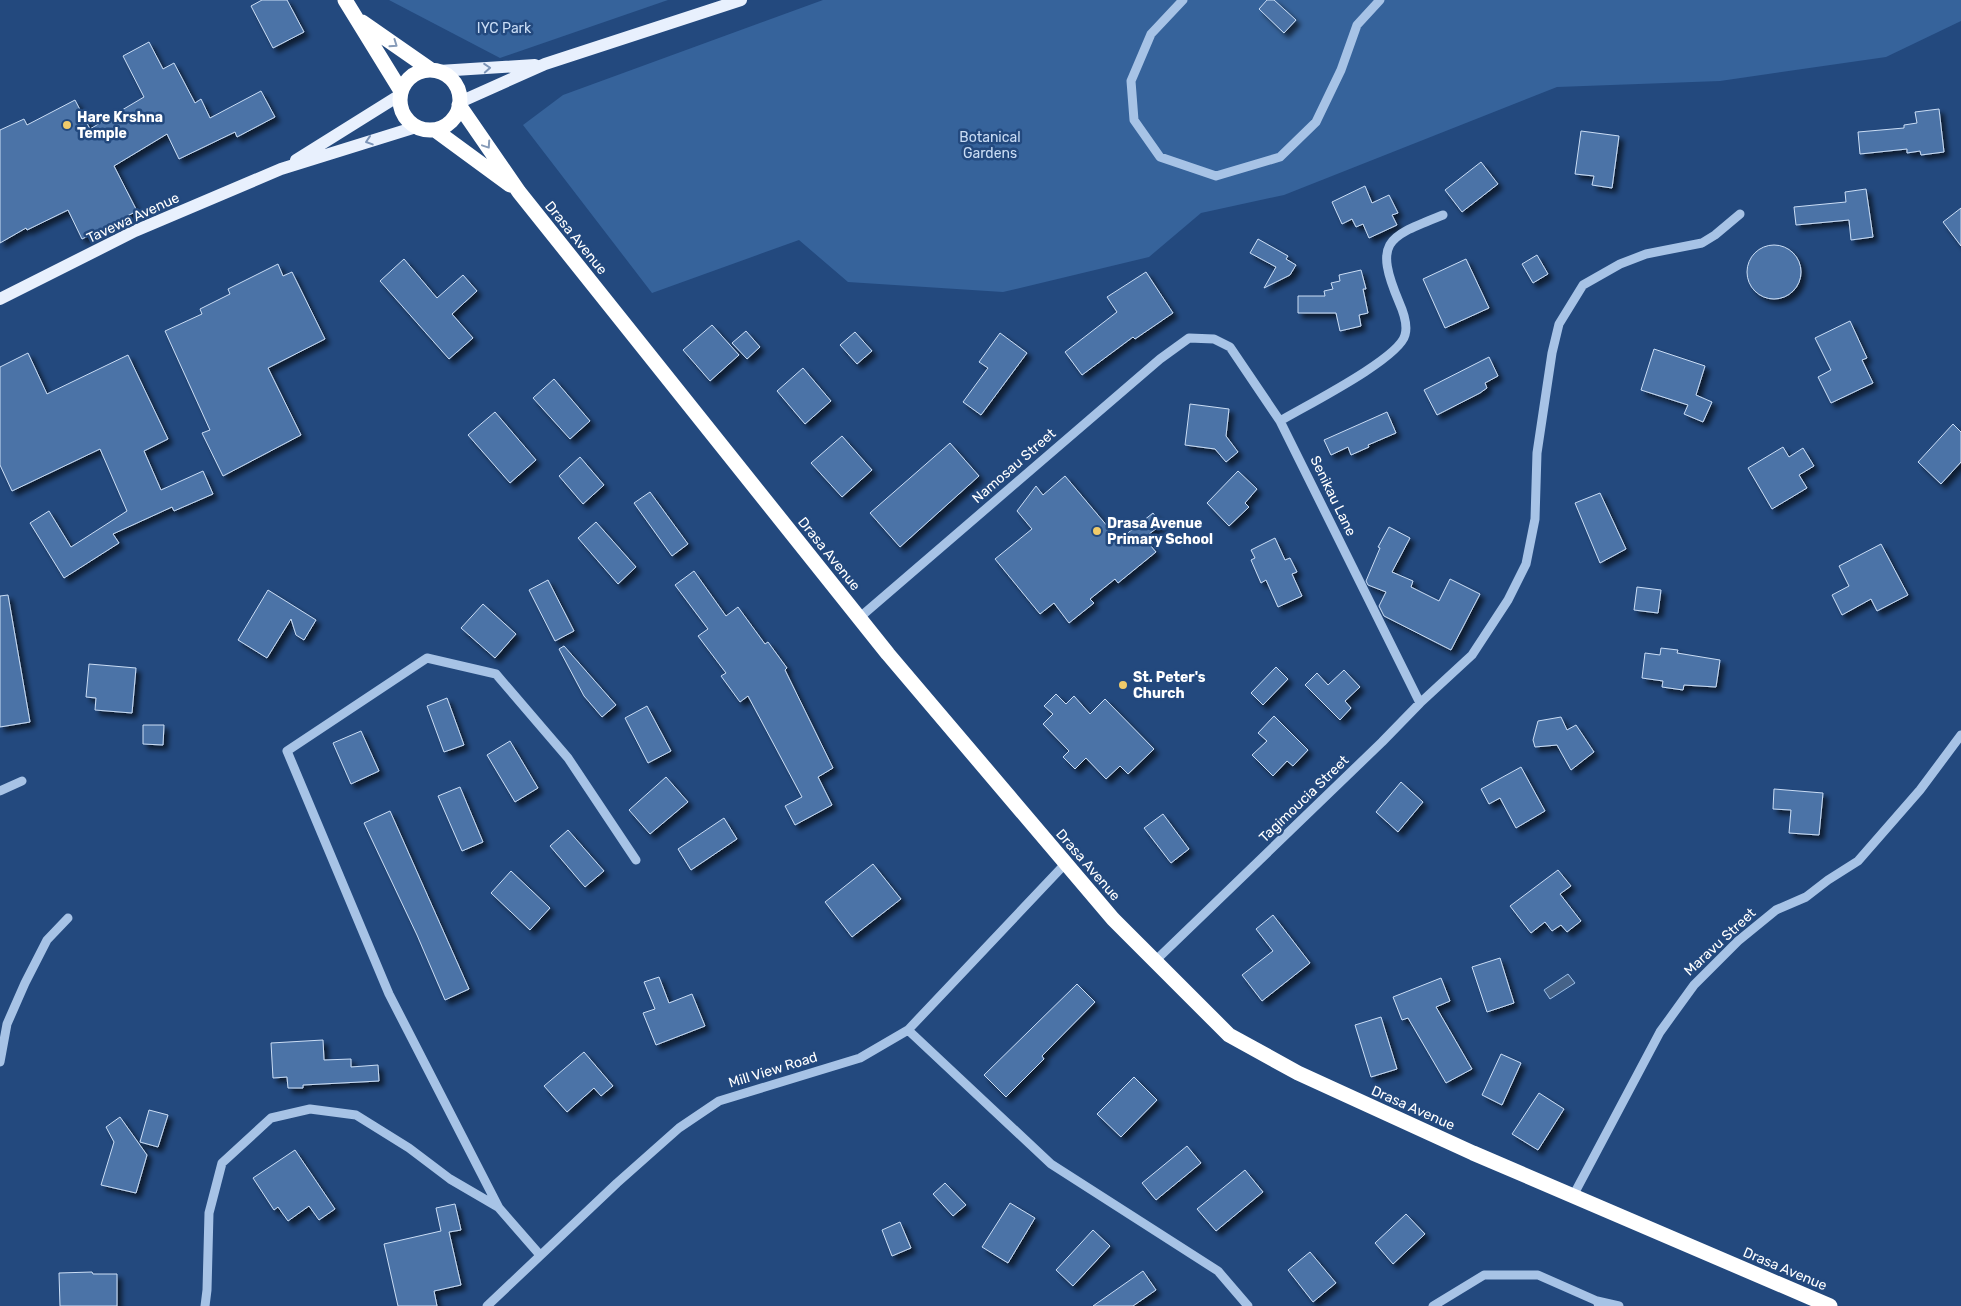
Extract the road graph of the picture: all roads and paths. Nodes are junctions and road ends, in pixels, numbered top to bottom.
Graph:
1 (345, 0) edge
2 (741, 0) edge
3 (1183, 0) edge
4 (1380, 0) edge
5 (357, 19) junction
6 (545, 64) junction
7 (435, 70) junction
8 (401, 93) junction
9 (460, 103) junction
10 (416, 127) junction
11 (435, 130) junction
12 (281, 169) junction
13 (519, 192) junction
14 (1740, 214) dead end
15 (1443, 215) dead end
16 (0, 299) edge
17 (1189, 338) joint
18 (1280, 421) junction
19 (859, 618) junction
20 (1420, 703) junction
21 (1961, 735) edge
22 (22, 781) dead end
23 (0, 791) edge
24 (636, 860) dead end
25 (1065, 864) junction
26 (68, 918) dead end
27 (1154, 962) junction
28 (908, 1030) junction
29 (0, 1062) edge
30 (1573, 1196) junction
31 (499, 1208) junction
32 (540, 1255) junction
33 (1598, 1303) edge
34 (205, 1306) edge
35 (487, 1306) edge
36 (1248, 1306) edge
37 (1433, 1306) edge
38 (1619, 1306) edge
39 (1830, 1306) edge

1 - 5 highway
2 - 6 main road
3 - 4 street
5 -> 7 highway
5 - 8 highway
7 -> 6 main road
6 - 9 main road
7 - 8 highway
7 - 9 highway
8 - 10 highway
8 - 12 main road, Tavewa Avenue
9 - 11 highway
9 -> 13 highway, Drasa Avenue
10 - 11 highway
10 -> 12 main road, Tavewa Avenue
11 - 13 highway, Drasa Avenue
12 - 16 main road, Tavewa Avenue
13 - 19 highway, Drasa Avenue
14 - 20 street, Tagimoucia Street
15 - 18 street
17 - 18 street, Senikau Lane
17 - 19 street, Namosau Street
18 - 20 street, Senikau Lane
19 - 25 highway, Drasa Avenue
20 - 27 street, Tagimoucia Street
21 - 30 street, Maravu Street
22 - 23 street
24 - 31 street
25 - 27 highway, Drasa Avenue
25 - 28 street, Mill View Road
26 - 29 street
27 - 30 highway, Drasa Avenue
28 - 32 street, Mill View Road
28 - 36 street
30 - 39 highway, Drasa Avenue
31 - 32 street
31 - 34 street
32 - 35 street, Mill View Road
33 - 37 street
33 - 38 street

